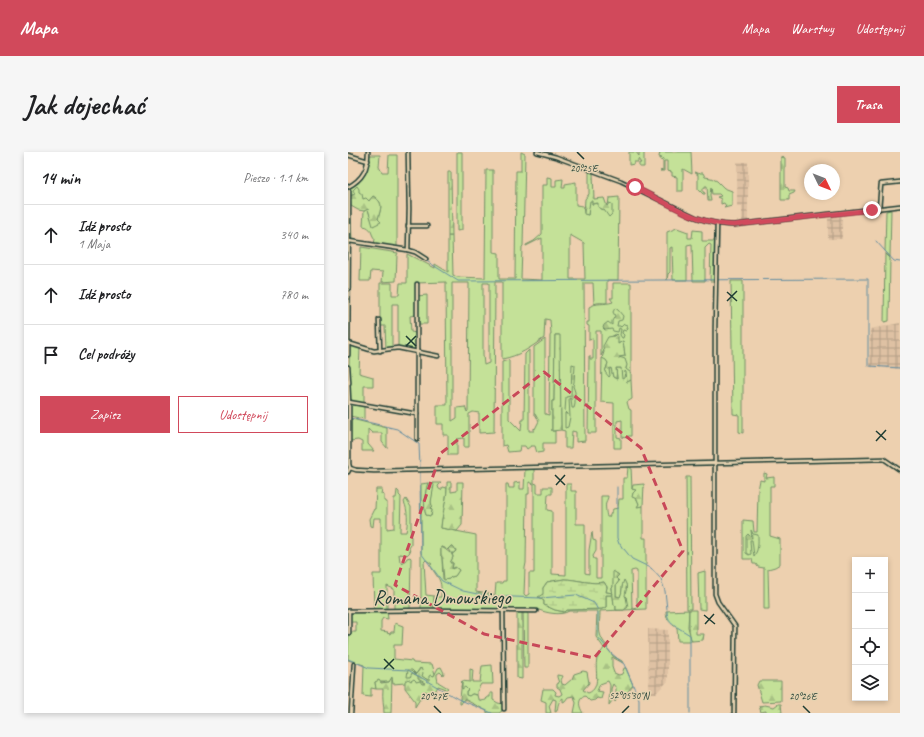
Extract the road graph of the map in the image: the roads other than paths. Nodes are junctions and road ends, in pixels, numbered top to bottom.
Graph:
1 (368, 152) edge
2 (408, 152) edge
3 (537, 152) edge
4 (348, 154) edge
5 (368, 161) junction
6 (900, 182) edge
7 (348, 188) edge
8 (349, 192) edge
9 (900, 206) edge
10 (879, 209) junction
11 (717, 224) junction
12 (408, 226) junction
13 (427, 226) dead end
14 (349, 240) edge
15 (408, 250) junction
16 (426, 258) dead end
17 (417, 284) dead end
18 (380, 320) dead end
19 (348, 324) edge
20 (348, 343) edge
21 (380, 350) junction
22 (417, 351) junction
23 (348, 355) edge
24 (438, 356) dead end
25 (348, 367) edge
26 (349, 382) edge
27 (349, 402) junction
28 (417, 414) junction
29 (348, 438) edge
30 (417, 439) dead end
31 (715, 464) junction
32 (349, 467) edge
33 (900, 470) edge
34 (348, 472) edge
35 (348, 611) edge
36 (504, 611) junction
37 (536, 611) dead end
38 (349, 633) edge
39 (354, 664) dead end
40 (504, 709) dead end
41 (351, 713) edge
42 (734, 713) edge

1 - 5 street
2 - 12 street
3 - 11 street
4 - 5 street
5 - 7 street
6 - 10 street
8 - 14 street
9 - 10 street
10 - 11 street
11 - 31 street
12 - 13 street
12 - 15 street
14 - 15 street
14 - 19 street
15 - 16 street
17 - 22 street
18 - 21 street
19 - 20 street
20 - 21 street
20 - 23 street
21 - 22 street
22 - 24 street
22 - 28 street
25 - 26 street
26 - 27 street
27 - 28 street
27 - 29 street
28 - 30 street
29 - 32 street
31 - 32 street
31 - 33 street
31 - 42 street
32 - 34 street
35 - 36 street, Romana Dmowskiego
35 - 38 street
36 - 37 street, Romana Dmowskiego
36 - 40 street
39 - 41 street

